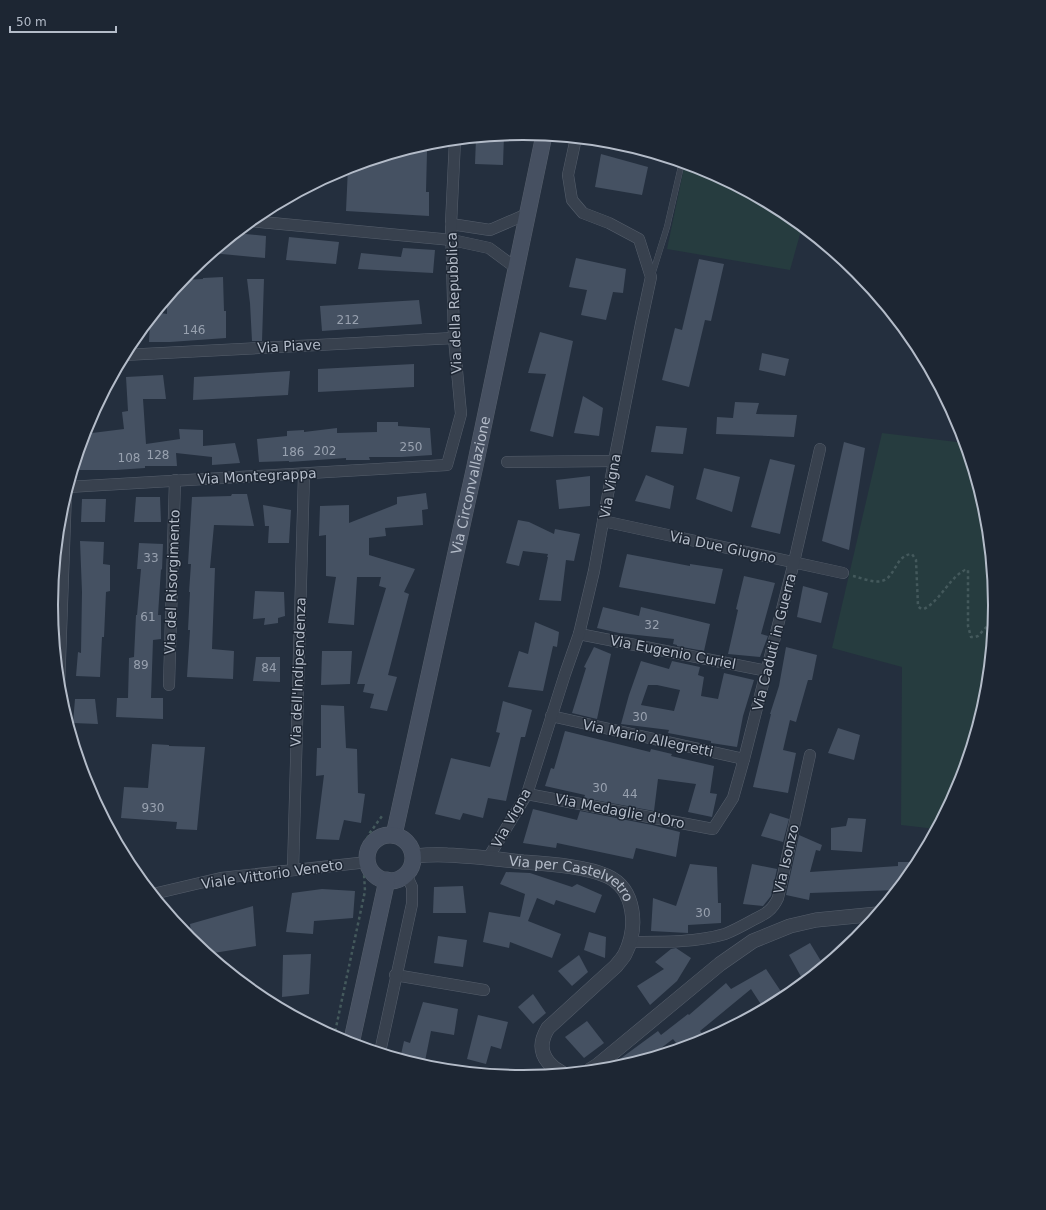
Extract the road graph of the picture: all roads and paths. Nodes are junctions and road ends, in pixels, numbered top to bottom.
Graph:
1 (543, 141) edge
2 (575, 143) edge
3 (453, 146) edge
4 (681, 168) edge
5 (527, 214) junction
6 (260, 222) edge
7 (451, 224) junction
8 (452, 240) junction
9 (516, 268) junction
10 (651, 277) junction
11 (454, 338) junction
12 (131, 355) edge
13 (820, 449) dead end
14 (614, 461) junction
15 (507, 462) dead end
16 (447, 466) joint
17 (304, 474) junction
18 (175, 480) junction
19 (74, 487) edge
20 (604, 521) junction
21 (65, 528) edge
22 (794, 562) junction
23 (843, 573) joint
24 (987, 626) edge
25 (579, 634) junction
26 (60, 649) edge
27 (767, 671) junction
28 (169, 685) dead end
29 (551, 716) junction
30 (810, 755) dead end
31 (744, 759) junction
32 (527, 794) junction
33 (713, 829) joint
34 (394, 835) junction
35 (413, 856) junction
36 (488, 858) junction
37 (366, 866) junction
38 (293, 870) junction
39 (406, 874) junction
40 (386, 880) junction
41 (158, 893) edge
42 (870, 915) edge
43 (629, 942) junction
44 (395, 975) junction
45 (484, 990) dead end
46 (335, 1031) edge
47 (352, 1038) edge
48 (381, 1047) edge
49 (600, 1063) edge
50 (554, 1069) edge

1 - 5 main road, Via Circonvallazione
2 - 10 street
3 - 7 street, Via della Repubblica
4 - 10 lane
5 - 7 street
5 - 9 main road, Via Circonvallazione
6 - 8 street
7 - 8 street, Via della Repubblica
8 - 9 street
8 - 11 street, Via della Repubblica
9 - 34 main road, Via Circonvallazione
10 - 14 street, Via Vigna
11 - 12 street, Via Piave
11 - 16 street, Via della Repubblica
13 - 22 street, Via Caduti in Guerra
14 - 15 street
14 - 20 street, Via Vigna
16 - 17 street, Via Montegrappa
17 - 18 street, Via Montegrappa
17 - 38 street, Via dell'Indipendenza
18 - 19 street, Via Montegrappa
18 - 28 street, Via del Risorgimento
20 - 22 street, Via Due Giugno
20 - 25 street, Via Vigna
21 - 26 street
22 - 23 street, Via Due Giugno
22 - 27 street, Via Caduti in Guerra
23 - 24 path
25 - 27 street, Via Eugenio Curiel
25 - 29 street, Via Vigna
27 - 31 street, Via Caduti in Guerra
29 - 31 street, Via Mario Allegretti
29 - 32 street, Via Vigna
30 - 43 street, Via Isonzo
31 - 33 street, Via Caduti in Guerra
32 - 33 street, Via Medaglie d'Oro
32 - 36 street, Via Vigna
34 - 35 main road
34 - 37 main road
35 - 36 street, Via per Castelvetro
35 - 39 main road
36 - 43 street, Via per Castelvetro
37 - 38 street, Viale Vittorio Veneto
37 - 40 main road
37 - 46 path
38 - 41 street, Viale Vittorio Veneto
39 - 40 main road
39 - 44 street
40 - 47 main road
42 - 49 street
43 - 50 street, Via per Castelvetro
44 - 45 street
44 - 48 street

